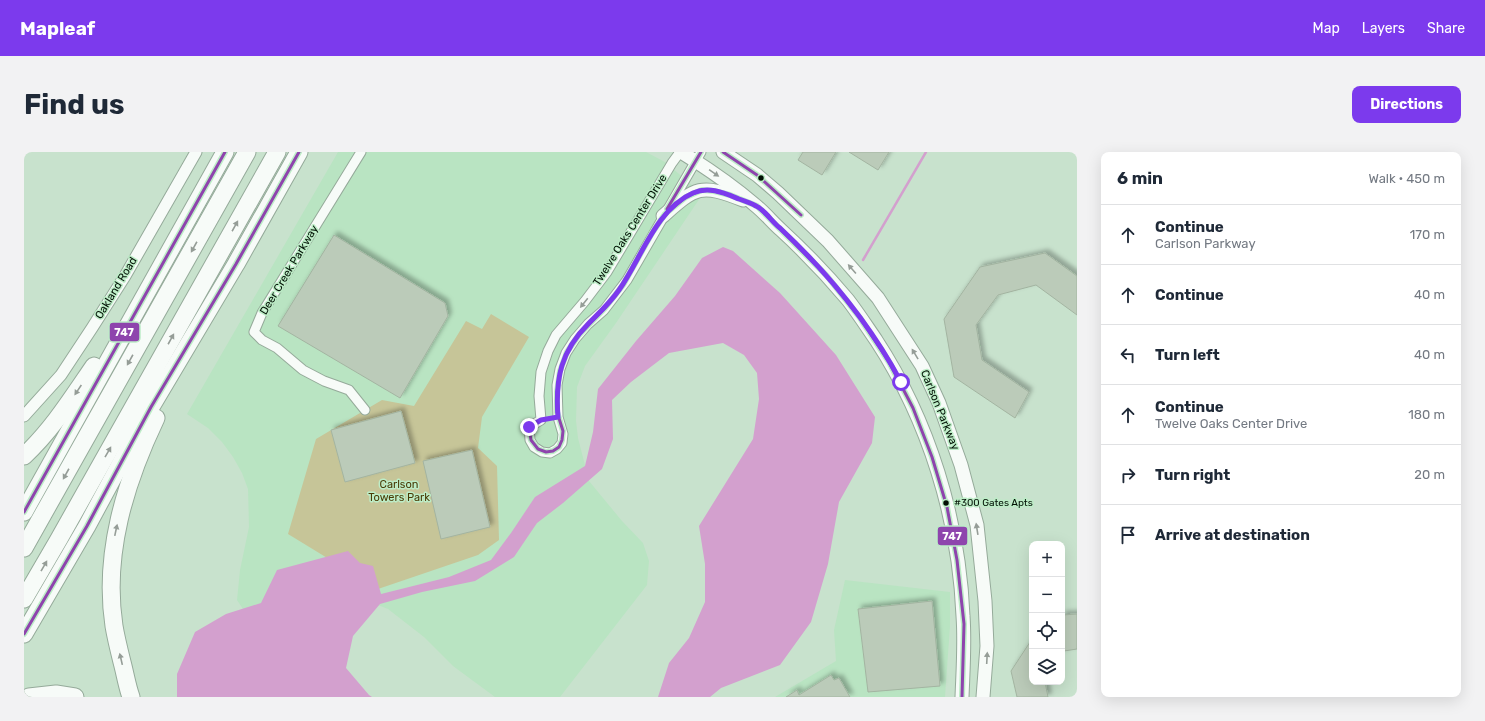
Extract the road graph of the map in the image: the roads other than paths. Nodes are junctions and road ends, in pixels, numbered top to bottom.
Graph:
1 (196, 152) edge
2 (225, 152) edge
3 (247, 152) edge
4 (277, 152) edge
5 (298, 152) edge
6 (361, 152) edge
7 (681, 152) edge
8 (723, 152) edge
9 (698, 156) edge
10 (757, 206) junction
11 (663, 216) junction
12 (236, 264) junction
13 (162, 265) junction
14 (366, 410) dead end
15 (24, 416) edge
16 (558, 417) junction
17 (541, 420) junction
18 (24, 456) edge
19 (24, 512) edge
20 (24, 548) edge
21 (24, 599) edge
22 (24, 634) edge
23 (29, 697) edge
24 (75, 697) edge
25 (131, 697) edge
26 (962, 697) edge
27 (983, 697) edge

1 - 15 street, Oakland Road
2 - 13 highway
3 -> 20 highway
21 -> 4 highway
5 - 12 highway
6 - 14 street, Deer Creek Parkway
7 - 9 main road, Carlson Parkway
7 -> 17 street, Twelve Oaks Center Drive
27 -> 8 main road, Carlson Parkway
9 -> 10 main road, Carlson Parkway
9 - 11 street, Twelve Oaks Center Drive
10 - 11 main road
10 - 26 main road, Carlson Parkway
11 - 16 street, Twelve Oaks Center Drive
12 - 22 highway
25 -> 12 highway
13 -> 18 highway
13 - 19 highway
16 - 17 street
16 - 17 street, Twelve Oaks Center Drive
23 - 24 highway

